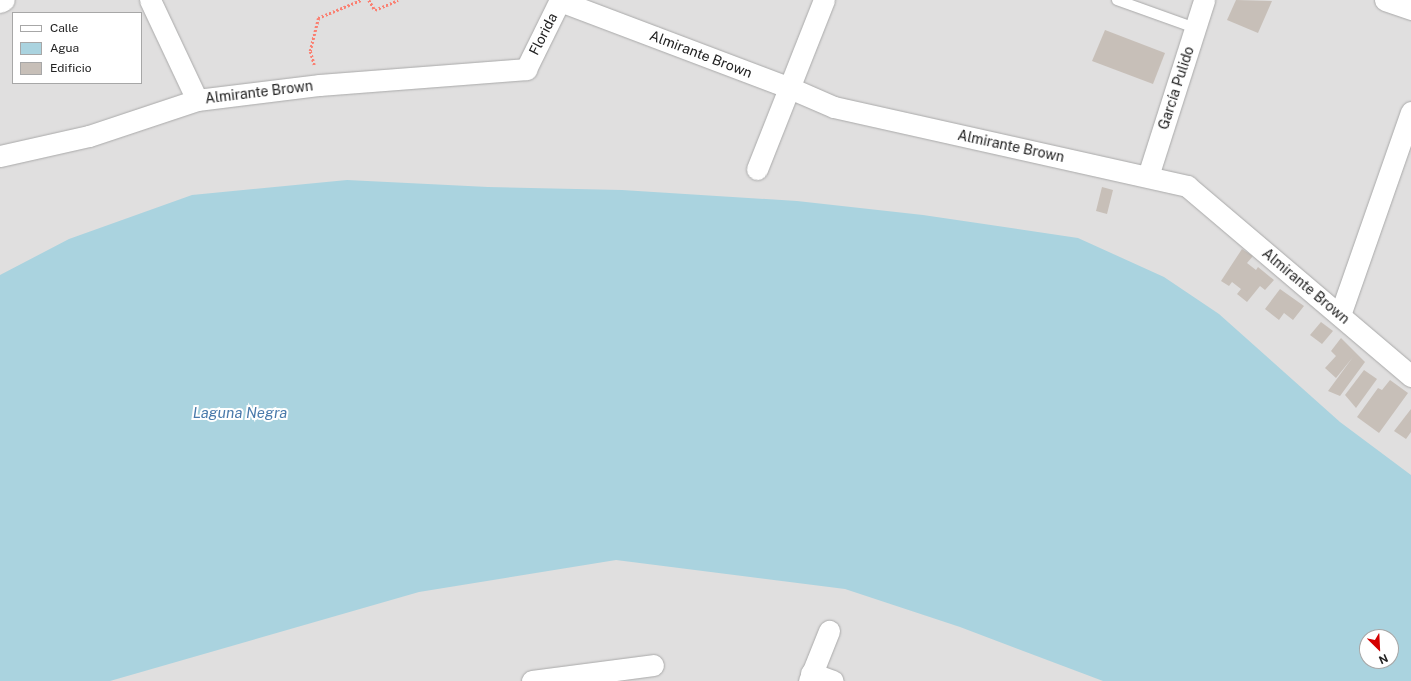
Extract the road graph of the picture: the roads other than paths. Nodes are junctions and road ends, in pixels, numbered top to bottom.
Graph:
1 (4, 0) edge
2 (150, 0) edge
3 (560, 0) edge
4 (824, 0) edge
5 (1116, 0) edge
6 (1204, 0) edge
7 (1385, 0) edge
8 (0, 2) edge
9 (1411, 9) edge
10 (1196, 28) junction
11 (526, 69) joint
12 (790, 88) junction
13 (197, 100) junction
14 (1411, 112) edge
15 (0, 156) edge
16 (757, 169) dead end
17 (1148, 176) junction
18 (1340, 315) junction
19 (1411, 376) edge
20 (829, 631) dead end
21 (654, 665) dead end
22 (810, 677) edge
23 (532, 681) edge
24 (833, 681) edge

1 - 8 street
2 - 13 street
3 - 11 street, Florida
3 - 12 street, Almirante Brown
4 - 12 street
5 - 10 lane
6 - 10 street, García Pulido
7 - 9 street
10 - 17 street, García Pulido
11 - 13 street, Almirante Brown
12 - 16 street
12 - 17 street, Almirante Brown
13 - 15 street, Almirante Brown
14 - 18 street
17 - 18 street, Almirante Brown
18 - 19 street, Almirante Brown
20 - 22 street
21 - 23 street
22 - 24 street

